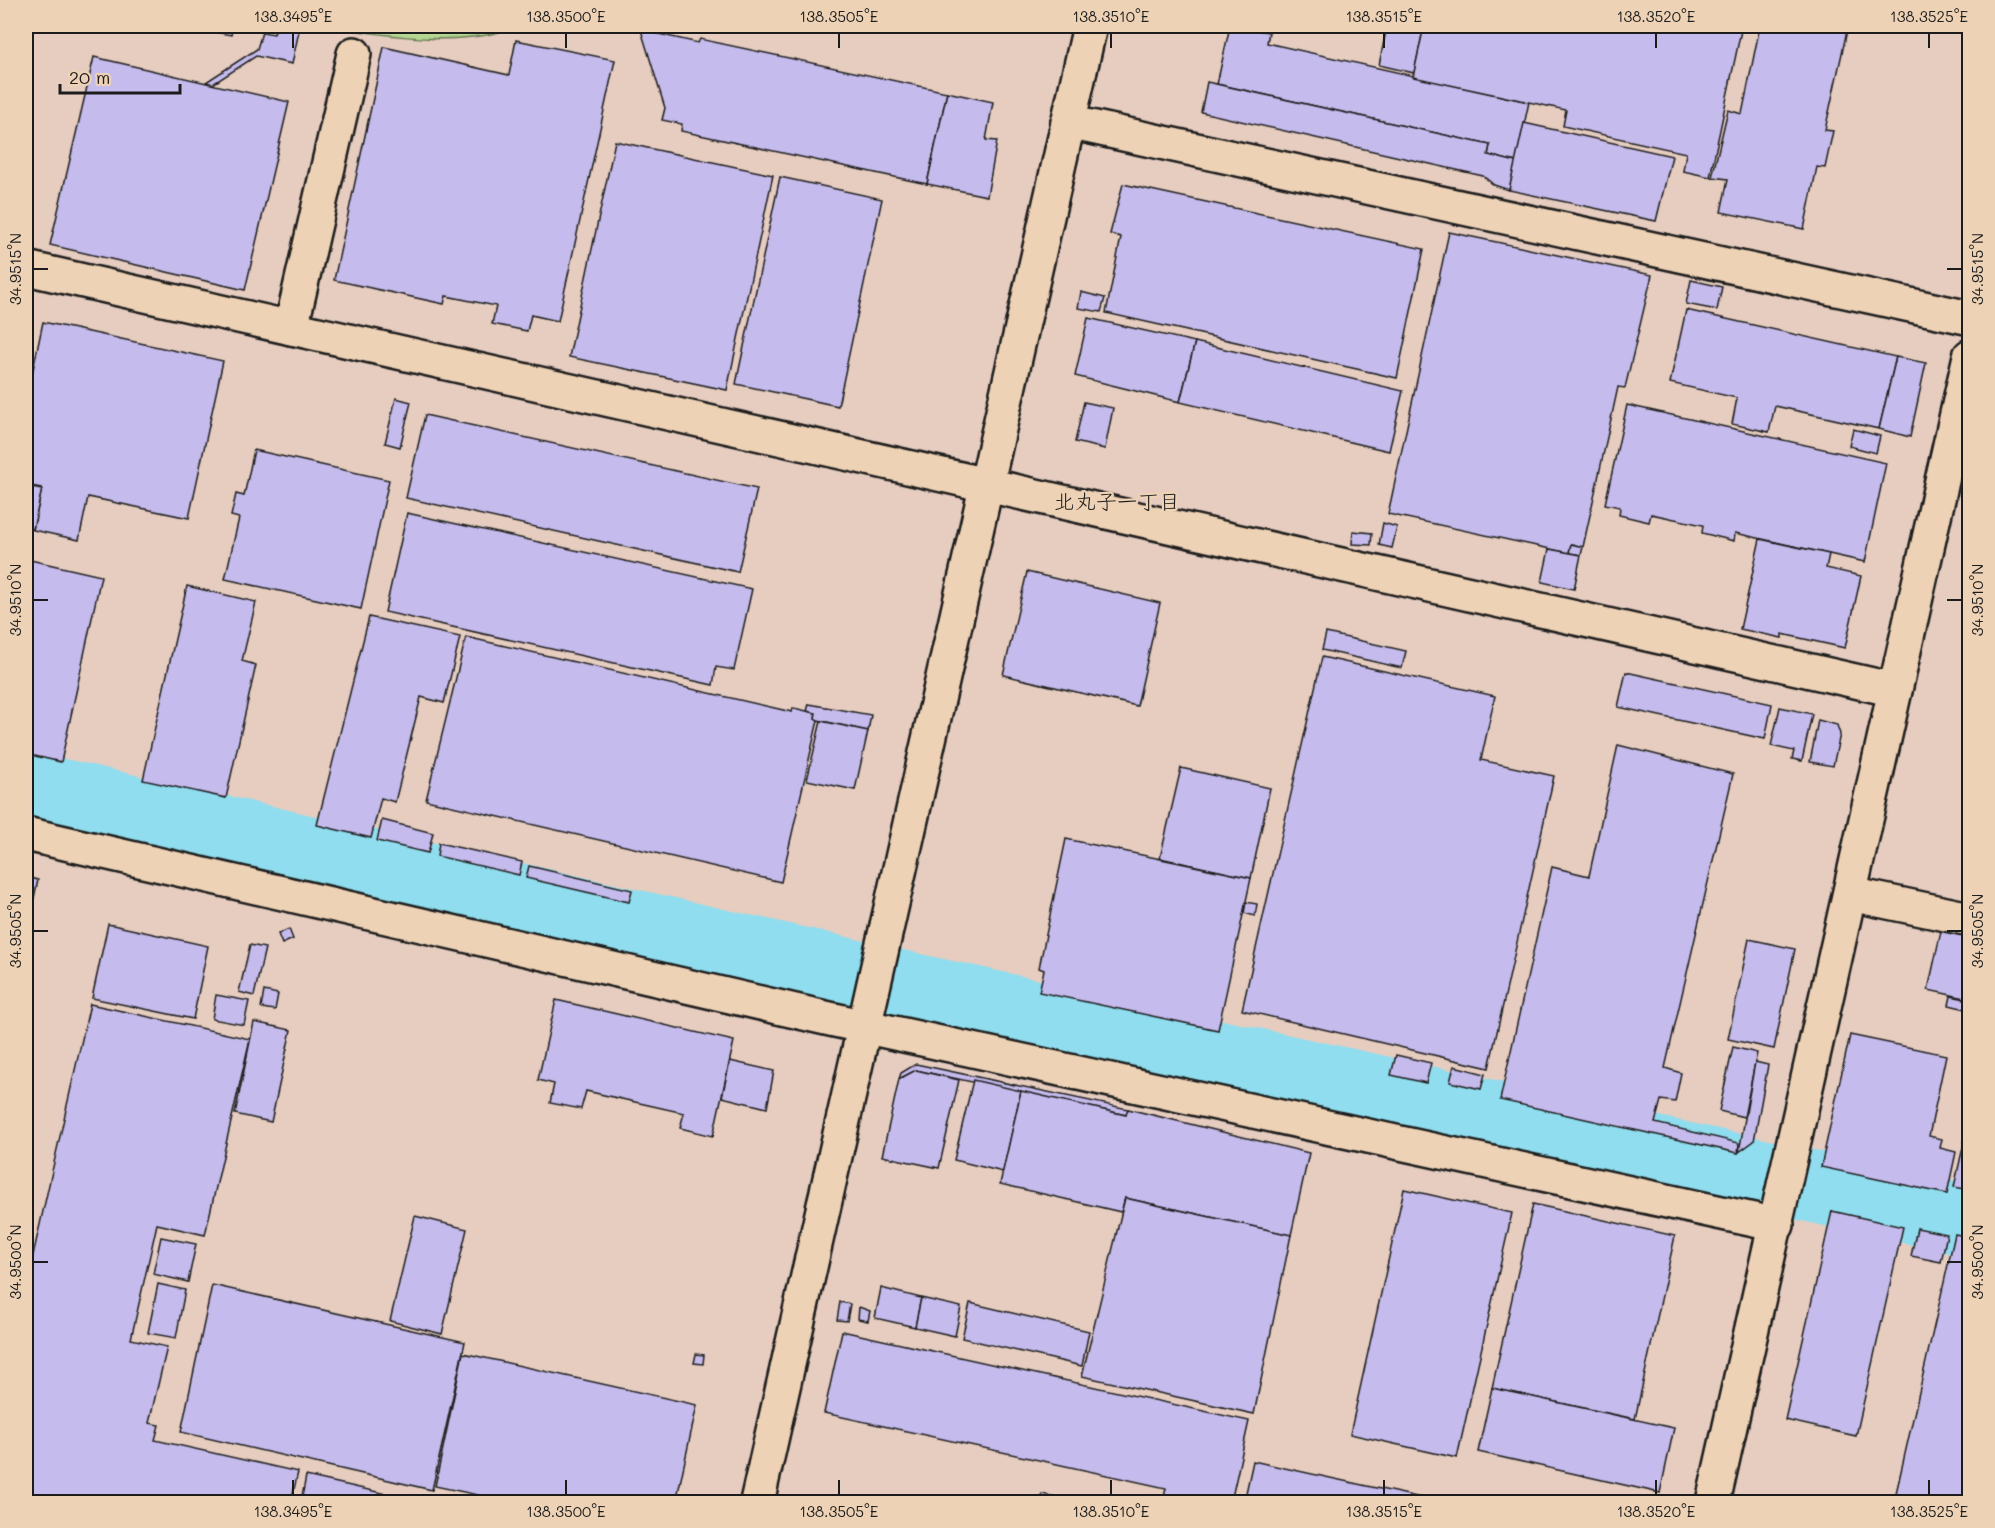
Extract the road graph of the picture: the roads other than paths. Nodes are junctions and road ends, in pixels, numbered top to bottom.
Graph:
1 (1090, 26) edge
2 (354, 54) dead end
3 (1068, 122) junction
4 (26, 268) edge
5 (1970, 318) edge
6 (291, 328) junction
7 (1970, 356) edge
8 (986, 485) junction
9 (1895, 690) junction
10 (26, 834) edge
11 (1850, 894) junction
12 (1970, 920) edge
13 (866, 1015) junction
14 (1777, 1225) junction
15 (756, 1503) edge
16 (1713, 1503) edge

1 - 3 street
2 - 6 street
3 - 5 street
3 - 8 street
4 - 6 street
6 - 8 street
7 - 9 street
8 - 9 street
8 - 13 street
9 - 11 street
10 - 13 street
11 - 12 street
11 - 14 street
13 - 14 street
13 - 15 street
14 - 16 street

